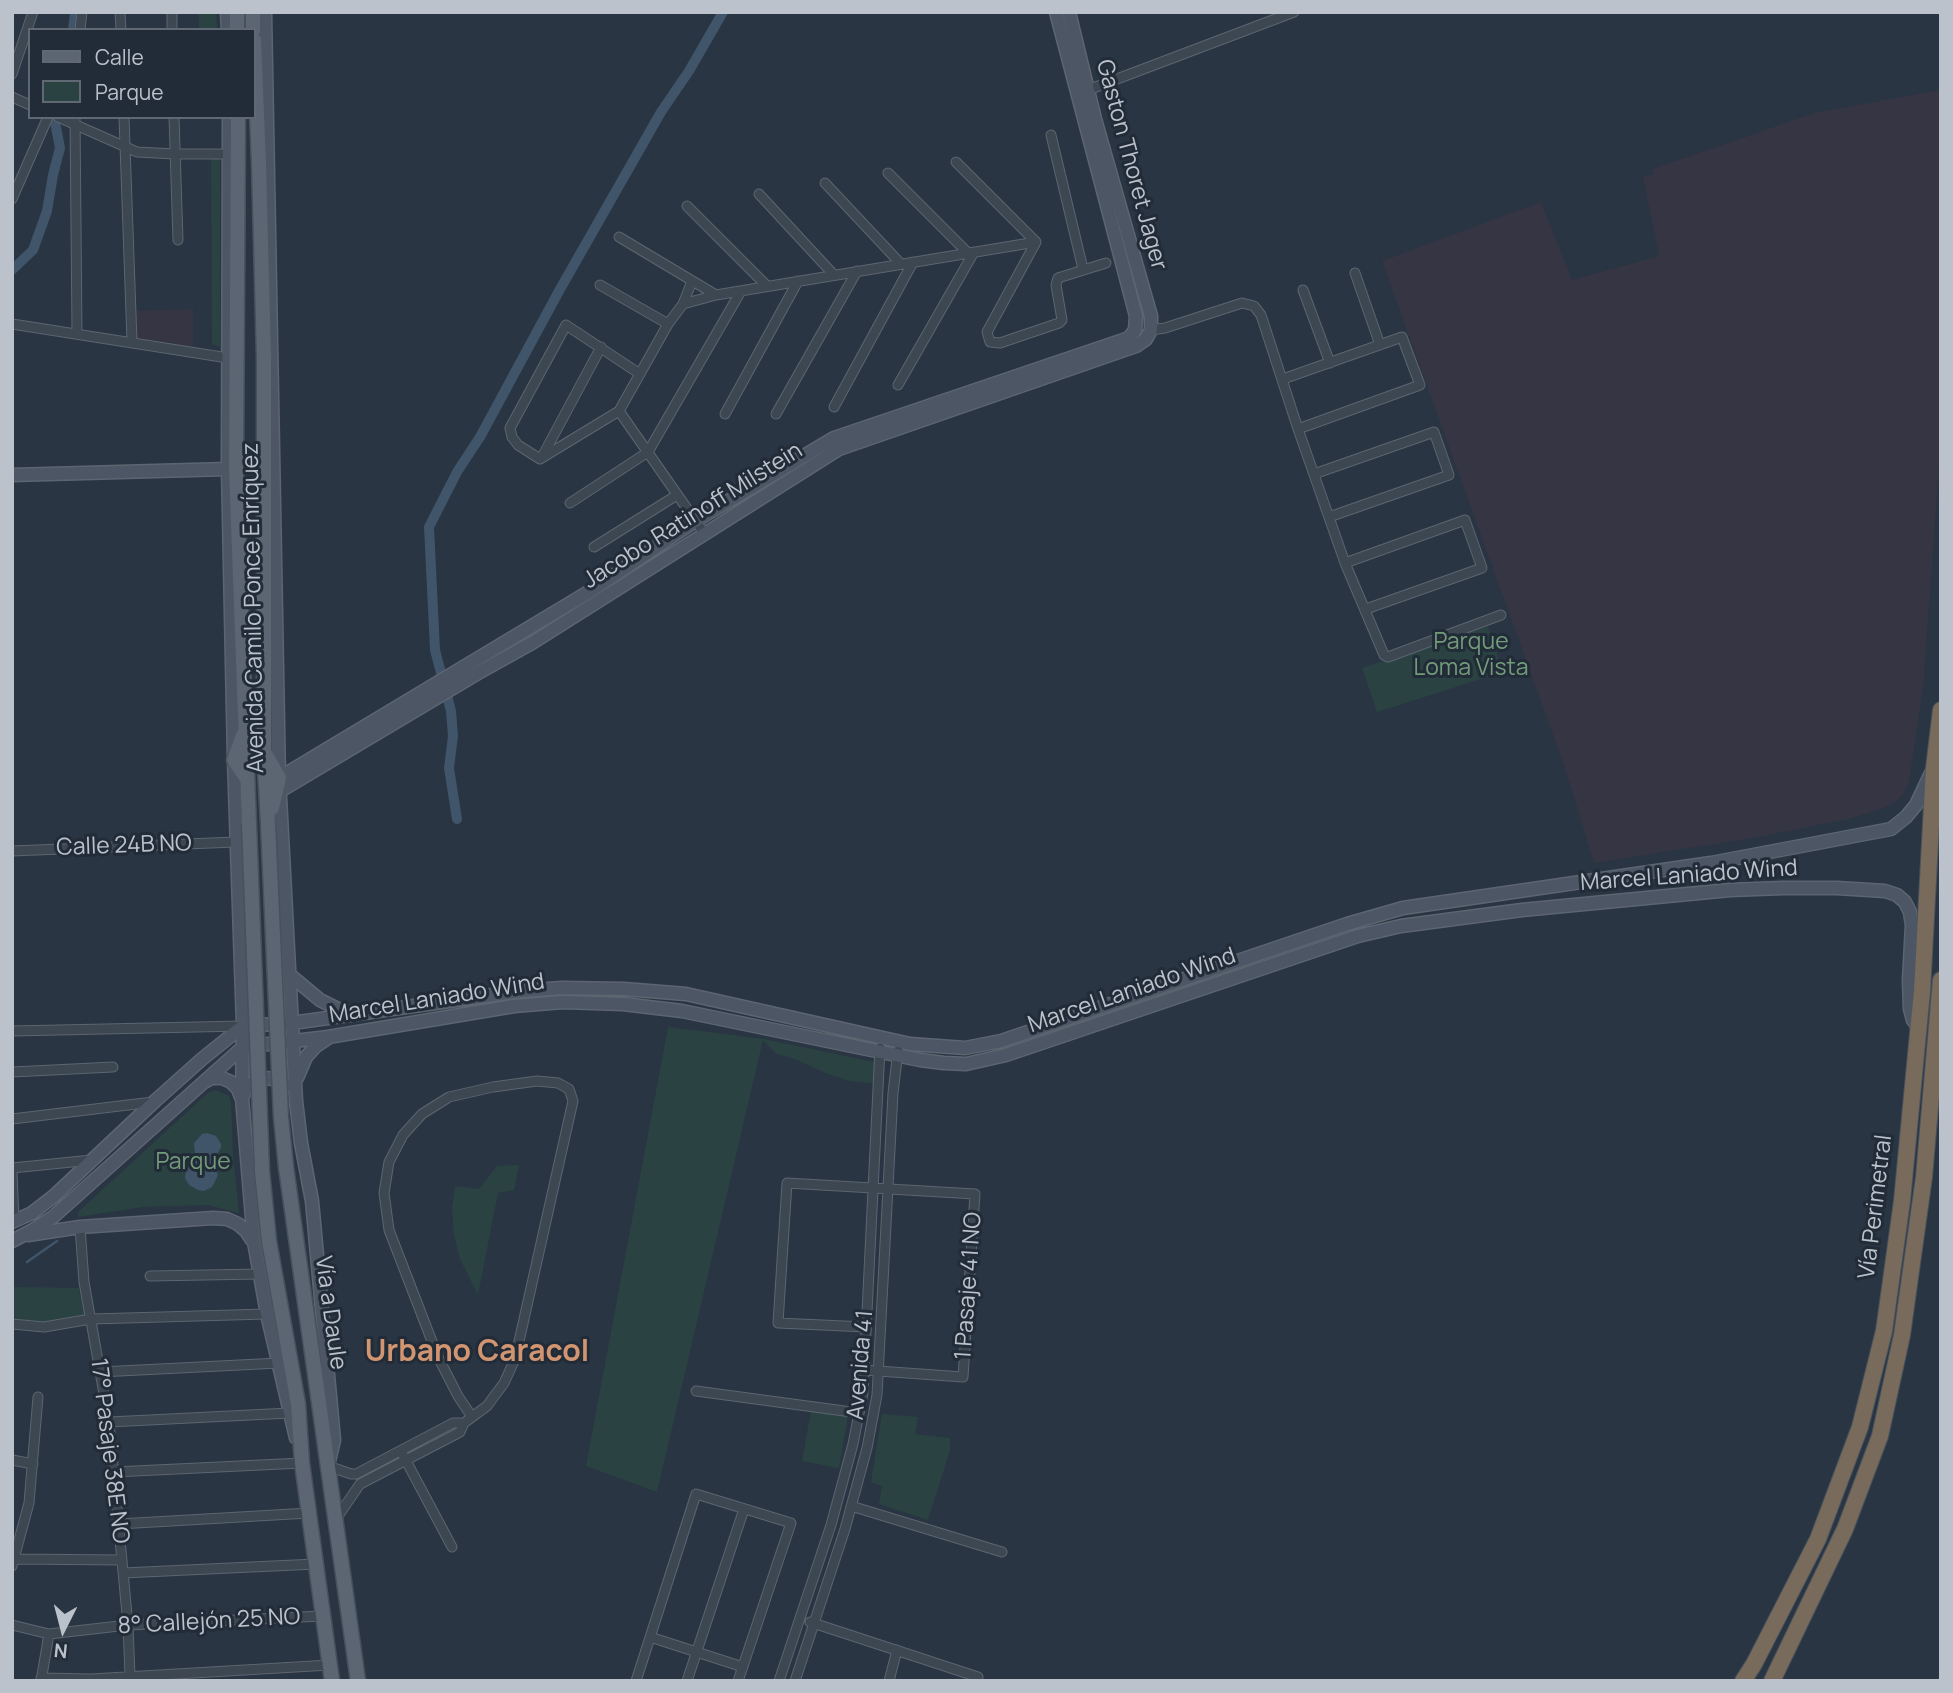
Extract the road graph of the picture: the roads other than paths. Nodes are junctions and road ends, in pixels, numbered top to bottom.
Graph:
1 (33, 12) edge
2 (265, 12) edge
3 (1056, 12) edge
4 (1069, 12) edge
5 (1294, 12) edge
6 (12, 74) edge
7 (256, 89) edge
8 (1088, 90) junction
9 (12, 97) edge
10 (28, 104) edge
11 (267, 106) junction
12 (47, 119) edge
13 (124, 119) edge
14 (174, 119) edge
15 (234, 119) edge
16 (234, 119) edge
17 (75, 121) edge
18 (1051, 135) dead end
19 (125, 147) junction
20 (176, 154) junction
21 (234, 154) junction
22 (956, 162) dead end
23 (259, 163) junction
24 (888, 173) dead end
25 (229, 179) joint
26 (1114, 182) junction
27 (825, 183) dead end
28 (1101, 186) junction
29 (759, 194) dead end
30 (260, 197) junction
31 (12, 199) edge
32 (687, 206) dead end
33 (269, 215) junction
34 (261, 236) junction
35 (620, 237) dead end
36 (178, 240) dead end
37 (1036, 242) junction
38 (971, 252) junction
39 (913, 262) junction
40 (1106, 263) dead end
41 (901, 264) junction
42 (1083, 269) junction
43 (857, 271) junction
44 (1355, 273) dead end
45 (834, 275) junction
46 (692, 281) junction
47 (798, 281) junction
48 (600, 285) dead end
49 (768, 286) junction
50 (1303, 290) dead end
51 (741, 291) junction
52 (716, 295) junction
53 (683, 304) junction
54 (12, 324) edge
55 (668, 324) junction
56 (1135, 330) joint
57 (1151, 330) junction
58 (77, 333) junction
59 (237, 340) junction
60 (132, 342) junction
61 (1380, 345) junction
62 (601, 347) junction
63 (228, 358) junction
64 (1330, 363) junction
65 (237, 372) junction
66 (640, 374) junction
67 (1283, 380) junction
68 (898, 385) dead end
69 (996, 389) junction
70 (834, 407) dead end
71 (619, 411) junction
72 (725, 414) dead end
73 (776, 414) dead end
74 (1298, 429) junction
75 (648, 452) junction
76 (540, 459) junction
77 (232, 469) junction
78 (1314, 474) junction
79 (12, 475) edge
80 (677, 495) junction
81 (570, 503) dead end
82 (1329, 517) junction
83 (695, 521) junction
84 (704, 534) junction
85 (594, 547) dead end
86 (1345, 563) junction
87 (1366, 609) junction
88 (1501, 615) dead end
89 (1941, 710) edge
90 (246, 730) junction
91 (264, 751) junction
92 (234, 760) junction
93 (1934, 768) junction
94 (248, 780) junction
95 (280, 785) junction
96 (268, 822) junction
97 (236, 842) junction
98 (12, 851) edge
99 (290, 975) junction
100 (1941, 981) edge
101 (358, 1014) junction
102 (292, 1023) junction
103 (243, 1026) junction
104 (1918, 1027) junction
105 (12, 1031) edge
106 (328, 1037) junction
107 (881, 1037) junction
108 (900, 1041) junction
109 (293, 1042) junction
110 (243, 1047) junction
111 (880, 1052) junction
112 (897, 1056) junction
113 (113, 1067) dead end
114 (12, 1072) edge
115 (202, 1082) junction
116 (295, 1085) junction
117 (242, 1098) junction
118 (155, 1101) junction
119 (296, 1101) junction
120 (12, 1119) edge
121 (94, 1160) junction
122 (286, 1167) joint
123 (12, 1170) edge
124 (262, 1171) joint
125 (873, 1188) junction
126 (888, 1189) junction
127 (312, 1201) joint
128 (13, 1222) edge
129 (80, 1227) junction
130 (17, 1239) edge
131 (254, 1242) junction
132 (260, 1273) junction
133 (150, 1276) dead end
134 (267, 1314) junction
135 (91, 1319) junction
136 (12, 1324) edge
137 (866, 1328) junction
138 (279, 1363) junction
139 (864, 1370) junction
140 (878, 1371) junction
141 (100, 1372) junction
142 (696, 1391) dead end
143 (38, 1397) dead end
144 (290, 1413) junction
145 (859, 1413) junction
146 (472, 1417) junction
147 (109, 1422) junction
148 (404, 1456) junction
149 (12, 1460) edge
150 (302, 1463) junction
151 (33, 1465) junction
152 (328, 1466) junction
153 (114, 1472) junction
154 (851, 1506) junction
155 (744, 1509) junction
156 (309, 1513) junction
157 (335, 1519) junction
158 (119, 1524) junction
159 (452, 1546) dead end
160 (1002, 1552) dead end
161 (122, 1560) junction
162 (13, 1563) edge
163 (316, 1564) junction
164 (123, 1573) junction
165 (323, 1616) junction
166 (799, 1619) junction
167 (814, 1623) junction
168 (12, 1625) edge
169 (128, 1625) junction
170 (49, 1634) junction
171 (650, 1637) junction
172 (897, 1650) junction
173 (696, 1652) junction
174 (330, 1665) junction
175 (743, 1667) junction
176 (126, 1677) edge
177 (978, 1677) dead end
178 (41, 1679) edge
179 (780, 1679) edge
180 (91, 1680) edge
181 (332, 1681) edge
182 (358, 1681) edge
183 (636, 1681) edge
184 (687, 1681) edge
185 (738, 1681) edge
186 (793, 1681) edge
187 (889, 1681) edge
188 (1743, 1681) edge
189 (1772, 1681) edge

1 - 6 street
2 - 11 main road, Avenida Camilo Ponce Enríquez
3 - 28 main road, Gaston Thoret Jager
4 - 8 main road, Gaston Thoret Jager
5 - 8 street
7 - 23 main road, Avenida Camilo Ponce Enríquez
8 - 26 main road, Gaston Thoret Jager
9 - 10 street
11 - 23 main road
11 - 33 main road, Avenida Camilo Ponce Enríquez
12 - 31 street
13 - 19 street
14 - 20 street
15 - 21 main road, Avenida Camilo Ponce Enríquez
16 - 21 main road
17 - 19 street
17 - 58 street
18 - 42 street
19 - 20 street
19 - 60 street
20 - 21 street
20 - 36 street
21 - 25 main road
21 - 59 main road, Avenida Camilo Ponce Enríquez
22 - 37 street
23 - 30 main road, Avenida Camilo Ponce Enríquez
24 - 38 street
25 - 63 main road, Avenida Camilo Ponce Enríquez
26 - 28 main road
26 - 57 main road, Gaston Thoret Jager
27 - 41 street
28 - 56 main road, Gaston Thoret Jager
29 - 45 street
30 - 33 main road
30 - 34 main road, Avenida Camilo Ponce Enríquez
32 - 49 street
33 - 34 main road
33 - 95 main road, Avenida Camilo Ponce Enríquez
34 - 91 main road, Avenida Camilo Ponce Enríquez
35 - 46 street
37 - 38 street
37 - 42 street
38 - 39 street
38 - 68 street
39 - 41 street
39 - 70 street
40 - 42 street
41 - 43 street
43 - 45 street
43 - 73 street
44 - 61 street
45 - 47 street
46 - 52 street
46 - 53 street
47 - 49 street
47 - 72 street
48 - 55 street
49 - 51 street
50 - 64 street
51 - 52 street
51 - 75 street
52 - 53 street
53 - 55 street
54 - 58 street
55 - 66 street
56 - 69 main road, Jacobo Ratinoff Milstein
57 - 67 street
57 - 69 main road, Jacobo Ratinoff Milstein
58 - 60 street
59 - 63 main road
59 - 65 main road, Avenida Camilo Ponce Enríquez
60 - 63 street
61 - 64 street
61 - 74 street
62 - 66 street
62 - 76 street
62 - 76 street
63 - 65 main road
63 - 77 main road, Avenida Camilo Ponce Enríquez
64 - 67 street
65 - 77 main road, Avenida Camilo Ponce Enríquez
66 - 71 street
67 - 74 street
69 - 83 main road, Jacobo Ratinoff Milstein
69 - 84 main road, Jacobo Ratinoff Milstein
71 - 75 street
71 - 76 street
74 - 78 street
75 - 80 street
75 - 81 street
77 - 79 main road
77 - 90 main road, Avenida Camilo Ponce Enríquez
77 - 92 main road, Avenida Camilo Ponce Enríquez
78 - 82 street
78 - 82 street
80 - 83 street
80 - 85 street
82 - 86 street
83 - 84 street
83 - 95 main road, Jacobo Ratinoff Milstein
84 - 95 main road, Jacobo Ratinoff Milstein
86 - 87 street
86 - 87 street
87 - 88 street
89 - 93 highway, Vía Perimetral
90 - 92 main road
90 - 94 main road, Avenida Camilo Ponce Enríquez
91 - 95 main road
91 - 96 main road, Avenida Camilo Ponce Enríquez
92 - 94 main road
92 - 97 main road, Avenida Camilo Ponce Enríquez
93 - 104 highway, Vía Perimetral
93 - 108 main road, Marcel Laniado Wind
94 - 124 main road, Avenida Camilo Ponce Enríquez, bridge
95 - 96 main road
95 - 99 main road, Avenida Camilo Ponce Enríquez
96 - 122 main road, Avenida Camilo Ponce Enríquez, bridge
97 - 98 street, Calle 24B NO
97 - 103 main road, Avenida Camilo Ponce Enríquez
99 - 101 main road
99 - 102 main road, Avenida Camilo Ponce Enríquez
100 - 189 highway, Vía Perimetral
101 - 102 main road, Marcel Laniado Wind
101 - 107 main road, Marcel Laniado Wind
102 - 103 main road, Marcel Laniado Wind
102 - 109 main road, Avenida Camilo Ponce Enríquez
103 - 105 street
103 - 110 main road, Avenida Camilo Ponce Enríquez
103 - 118 main road
104 - 112 main road, Marcel Laniado Wind
104 - 188 highway, Vía Perimetral
106 - 109 main road, Marcel Laniado Wind
106 - 111 main road, Marcel Laniado Wind
106 - 116 main road
107 - 108 main road, Marcel Laniado Wind
107 - 111 street, Avenida 41
108 - 112 street, Avenida 41
109 - 110 main road, Marcel Laniado Wind
109 - 116 main road, Avenida Camilo Ponce Enríquez
110 - 115 main road
110 - 117 main road, Avenida Camilo Ponce Enríquez
111 - 112 main road, Marcel Laniado Wind
111 - 125 street, Avenida 41
112 - 126 street, Avenida 41
113 - 114 street
115 - 117 main road
115 - 130 main road
116 - 119 main road, Avenida Camilo Ponce Enríquez
117 - 119 main road
117 - 131 main road, Avenida Camilo Ponce Enríquez
118 - 120 street
118 - 121 main road
119 - 127 main road, Avenida Camilo Ponce Enríquez
121 - 123 street
121 - 128 main road
122 - 152 main road, Vía a Daule
123 - 128 street
124 - 150 main road, Vía a Daule
125 - 126 street
125 - 137 street, Avenida 41
125 - 137 street
126 - 140 street, Avenida 41
126 - 140 street, 1 Pasaje 41 NO
127 - 152 main road, Vía a Daule
129 - 130 main road
129 - 131 main road
129 - 135 street, 17° Pasaje 38E NO
131 - 132 main road, Vía a Daule
132 - 133 street
132 - 134 main road, Vía a Daule
134 - 135 street
134 - 138 main road, Vía a Daule
135 - 136 street
135 - 141 street, 17° Pasaje 38E NO
137 - 139 street, Avenida 41
138 - 141 street
138 - 144 main road, Vía a Daule
139 - 140 street
139 - 145 street, Avenida 41
140 - 154 street, Avenida 41
141 - 147 street, 17° Pasaje 38E NO
142 - 145 street
143 - 151 street
144 - 147 street
144 - 150 main road, Vía a Daule
145 - 166 street, Avenida 41
146 - 146 street
146 - 148 street
147 - 153 street, 17° Pasaje 38E NO
148 - 152 street
148 - 157 street
148 - 159 street
149 - 151 street
150 - 153 street
150 - 156 main road, Vía a Daule
151 - 162 street
152 - 157 main road, Vía a Daule
153 - 158 street, 17° Pasaje 38E NO
154 - 160 street
154 - 167 street, Avenida 41
155 - 171 street
155 - 173 street
155 - 175 street
156 - 158 street
156 - 163 main road, Vía a Daule
157 - 182 main road, Vía a Daule
158 - 161 street, 17° Pasaje 38E NO
161 - 162 street
161 - 164 street, 17° Pasaje 38E NO
163 - 164 street
163 - 165 main road, Vía a Daule
164 - 169 street, 17° Pasaje 38E NO
165 - 169 street, 8° Callejón 25 NO
165 - 174 main road, Vía a Daule
166 - 167 street
166 - 179 street, Avenida 41
167 - 172 street
167 - 186 street, Avenida 41
168 - 170 street, 8° Callejón 25 NO
169 - 170 street, 8° Callejón 25 NO
169 - 176 street, 17° Pasaje 38E NO
170 - 178 street
171 - 173 street
171 - 183 street
172 - 177 street
172 - 187 street
173 - 175 street
173 - 184 street
174 - 176 street
174 - 181 main road, Vía a Daule
175 - 185 street
176 - 180 street
178 - 180 street
179 - 186 street

